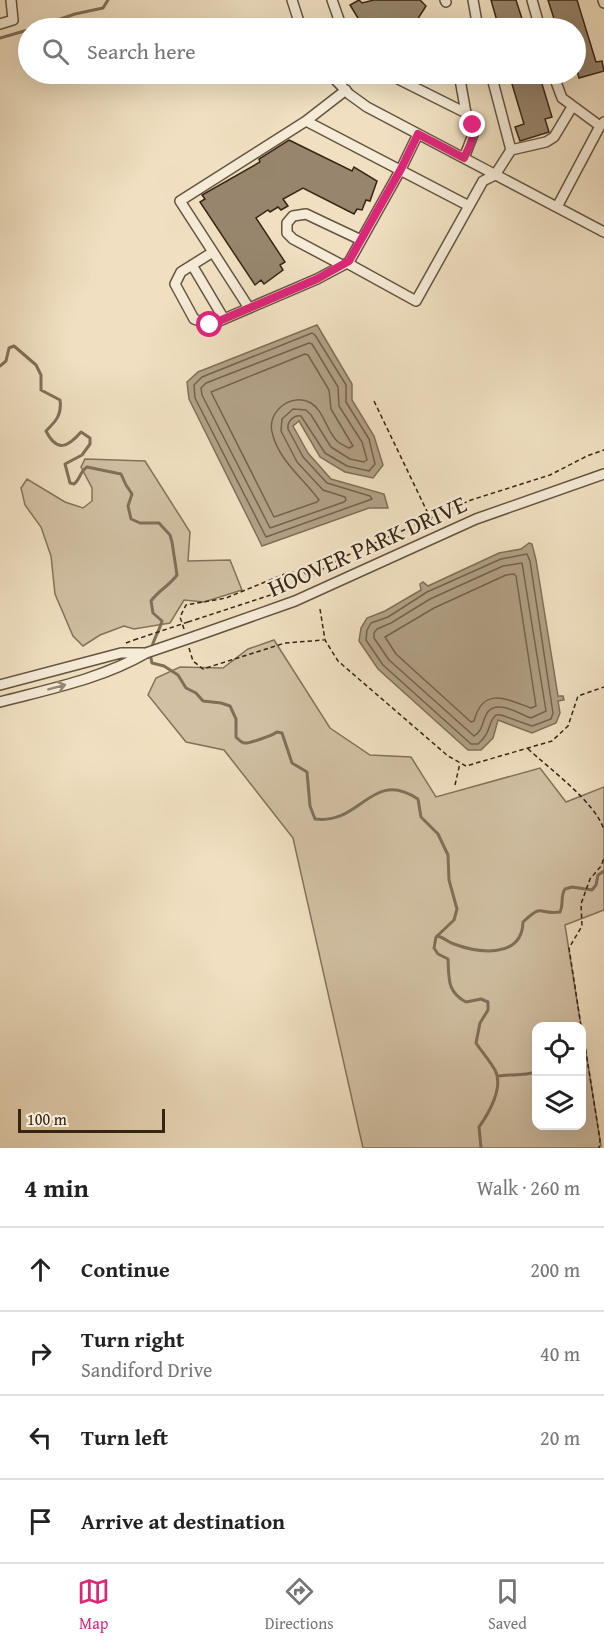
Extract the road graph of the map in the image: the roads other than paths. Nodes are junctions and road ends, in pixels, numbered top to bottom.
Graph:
1 (11, 0) edge
2 (294, 0) edge
3 (332, 0) edge
4 (473, 0) edge
5 (532, 0) edge
6 (298, 18) edge
7 (338, 18) edge
8 (476, 18) edge
9 (537, 18) edge
10 (0, 24) edge
11 (340, 84) edge
12 (408, 84) edge
13 (461, 84) edge
14 (494, 84) edge
15 (557, 84) edge
16 (346, 90) junction
17 (572, 107) junction
18 (466, 113) junction
19 (306, 121) junction
20 (602, 124) edge
21 (418, 134) junction
22 (511, 150) junction
23 (464, 158) junction
24 (401, 169) junction
25 (495, 175) junction
26 (469, 206) junction
27 (557, 207) junction
28 (604, 232) edge
29 (361, 240) junction
30 (213, 252) junction
31 (345, 264) junction
32 (192, 265) junction
33 (249, 308) junction
34 (224, 319) junction
35 (604, 474) edge
36 (146, 653) junction
37 (0, 685) edge
38 (0, 702) edge

1 - 10 street
2 - 6 street
3 - 7 street
4 - 8 street
5 - 9 street
11 - 16 street
12 - 18 street
13 - 18 street
14 - 22 street
15 - 17 street
16 - 19 street
16 - 21 street
17 - 20 street
17 - 22 street
18 - 23 street
19 - 24 street
19 - 30 street
20 - 27 street
21 - 23 street
21 - 24 street
22 - 25 street
23 - 25 street
24 - 26 street
24 - 29 street
25 - 26 street
25 - 27 street
26 - 31 street
27 - 28 street
29 - 31 street
29 - 31 street
30 - 32 street
30 - 33 street
31 - 33 street
32 - 34 street
32 - 34 street
33 - 34 street
35 - 36 street, HOOVER PARK DRIVE, bridge
36 - 37 street, HOOVER PARK DRIVE
38 -> 36 street, HOOVER PARK DRIVE

